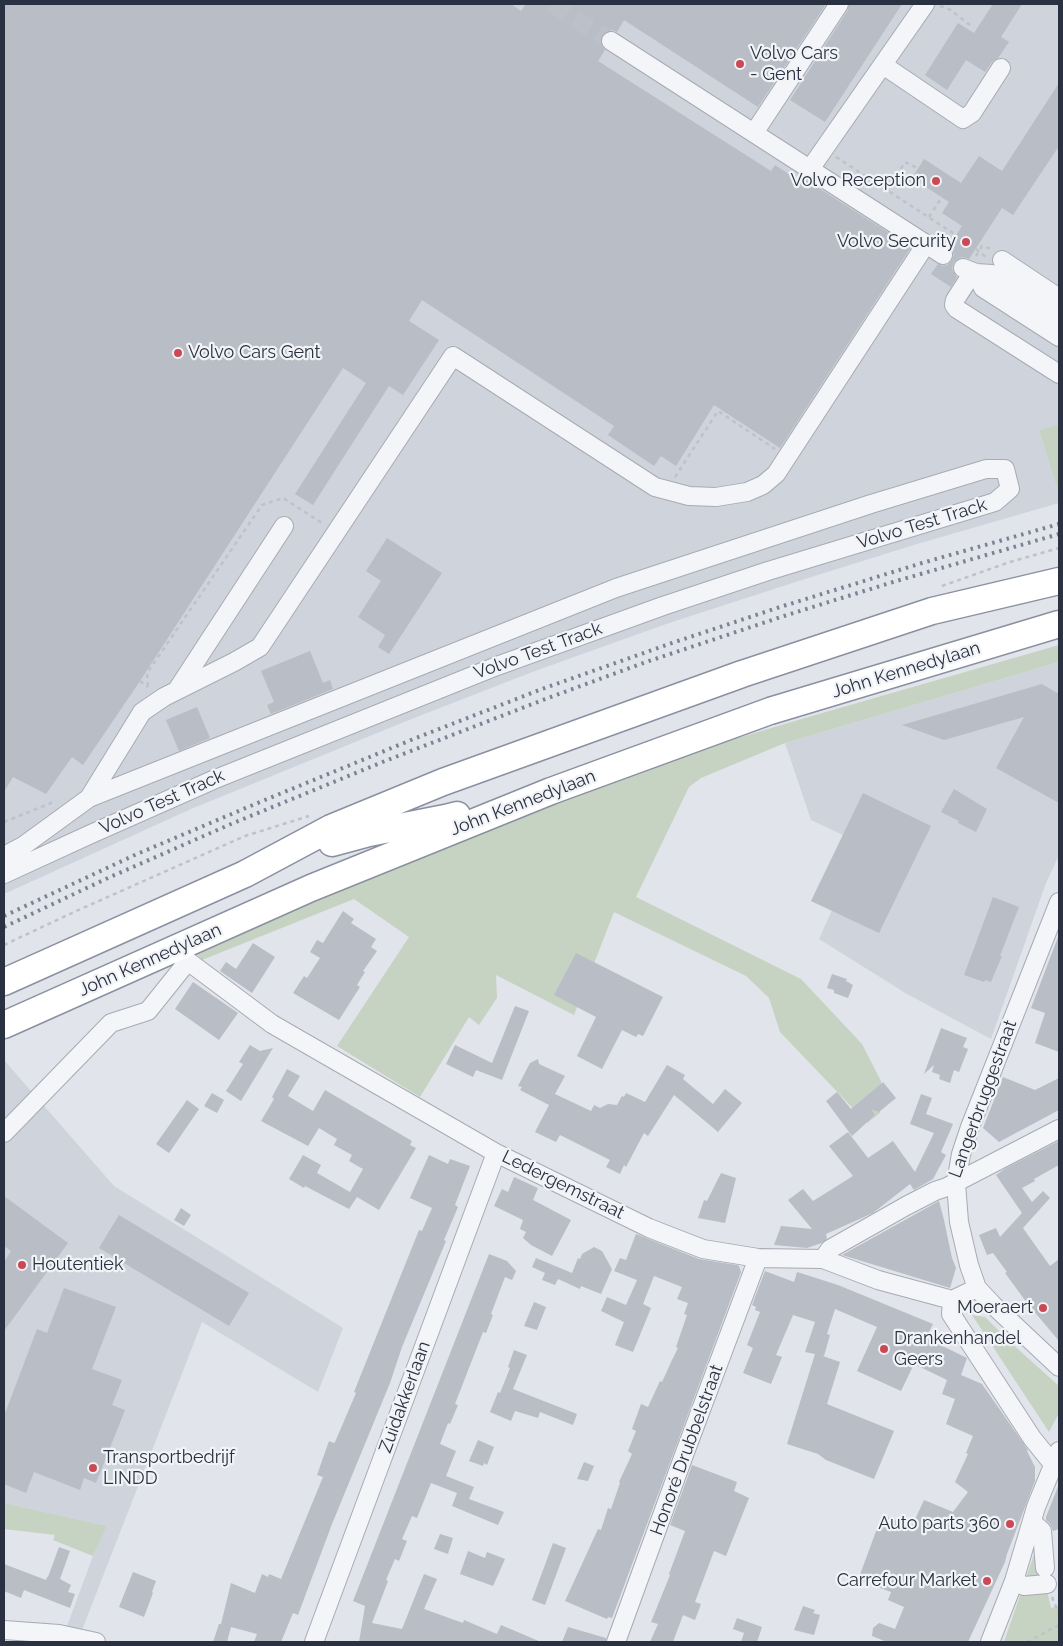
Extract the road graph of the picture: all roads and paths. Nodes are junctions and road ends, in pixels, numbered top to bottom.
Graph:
1 (839, 4) edge
2 (931, 4) edge
3 (970, 24) dead end
4 (610, 41) tunnel mouth
5 (883, 65) junction
6 (1001, 68) dead end
7 (754, 133) junction
8 (916, 168) dead end
9 (810, 169) junction
10 (888, 190) dead end
11 (940, 200) dead end
12 (929, 217) dead end
13 (946, 229) dead end
14 (934, 249) junction
15 (1002, 260) dead end
16 (971, 271) junction
17 (1059, 298) edge
18 (1059, 319) edge
19 (1059, 337) edge
20 (1059, 374) edge
21 (787, 457) junction
22 (666, 490) junction
23 (326, 516) dead end
24 (284, 526) dead end
25 (1059, 563) edge
26 (1059, 582) edge
27 (932, 611) junction
28 (1059, 612) edge
29 (1059, 624) edge
30 (1059, 639) edge
31 (140, 681) dead end
32 (177, 691) junction
33 (550, 791) junction
34 (89, 798) junction
35 (59, 800) dead end
36 (4, 822) edge
37 (4, 856) edge
38 (4, 874) edge
39 (245, 874) junction
40 (1059, 902) edge
41 (4, 982) edge
42 (4, 1025) edge
43 (1059, 1129) edge
44 (4, 1133) edge
45 (496, 1152) junction
46 (956, 1182) junction
47 (758, 1258) junction
48 (823, 1260) junction
49 (977, 1288) junction
50 (952, 1300) junction
51 (1059, 1366) edge
52 (1056, 1457) edge
53 (1032, 1522) junction
54 (1014, 1582) junction
55 (1059, 1625) edge
56 (4, 1630) edge
57 (96, 1642) edge
58 (314, 1642) edge
59 (616, 1642) edge
60 (990, 1642) edge
61 (1027, 1642) edge

1 - 7 street
2 - 3 path
2 - 5 street
4 - 7 street
5 - 6 street
5 - 9 street
7 - 9 street
8 - 10 path
9 - 14 street
11 - 12 path
13 - 14 path
14 - 21 street
15 - 17 street
16 - 18 street
16 - 19 street
16 - 20 street
21 - 22 street
21 - 22 path
22 - 32 street
23 - 31 path
24 - 32 street
25 - 27 highway
26 - 27 highway, John Kennedylaan
27 - 39 highway, John Kennedylaan
28 - 39 highway, John Kennedylaan
29 - 33 highway, John Kennedylaan
30 - 33 highway
32 - 34 street
33 - 42 highway, John Kennedylaan
34 - 37 street, Volvo Test Track
34 - 38 street, Volvo Test Track
35 - 36 path
39 - 41 highway, John Kennedylaan
40 - 46 street, Langerbruggestraat
43 - 46 street
44 - 45 street, Ledergemstraat
45 - 47 street, Ledergemstraat
45 - 58 street, Zuidakkerlaan
46 - 48 street, Langerbruggestraat
46 - 49 street
47 - 48 street, Ledergemstraat
47 - 59 street, Honoré Drubbelstraat
48 - 50 street, Ledergemstraat
49 - 50 street
49 - 51 street
50 - 52 street
52 - 53 street
53 - 54 street
53 - 54 street
54 - 60 street
55 - 61 path
56 - 57 street

